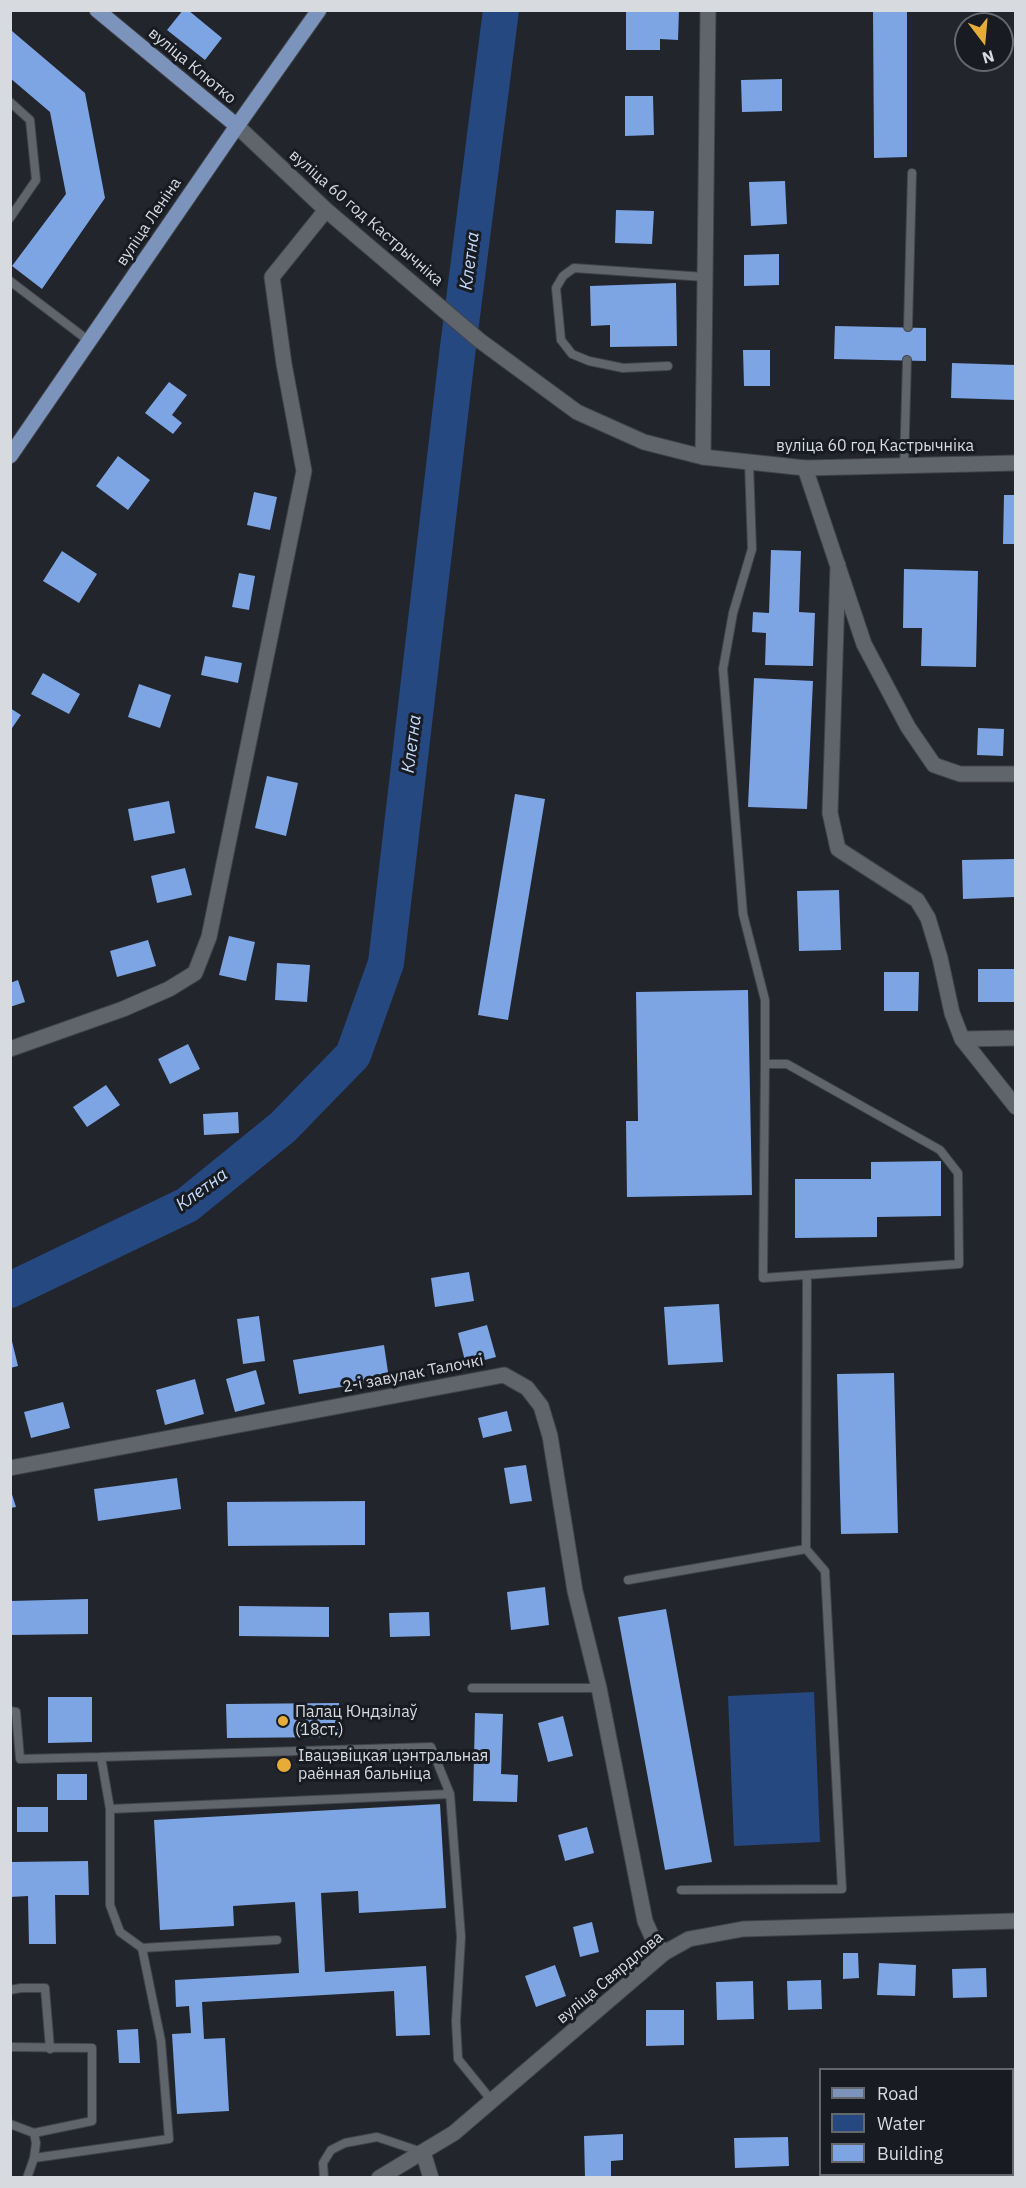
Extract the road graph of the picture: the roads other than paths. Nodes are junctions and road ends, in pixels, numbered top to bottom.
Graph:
1 (97, 10) edge
2 (319, 10) edge
3 (708, 10) edge
4 (10, 102) edge
5 (237, 126) junction
6 (912, 173) dead end
7 (326, 210) junction
8 (10, 218) edge
9 (705, 277) junction
10 (10, 281) edge
11 (908, 327) dead end
12 (89, 341) junction
13 (907, 360) dead end
14 (668, 366) dead end
15 (10, 456) edge
16 (704, 457) junction
17 (749, 463) junction
18 (1016, 463) edge
19 (904, 466) junction
20 (805, 468) junction
21 (838, 565) junction
22 (1016, 774) edge
23 (1016, 1038) edge
24 (962, 1040) junction
25 (10, 1049) edge
26 (765, 1064) junction
27 (1016, 1107) edge
28 (807, 1275) junction
29 (10, 1468) edge
30 (806, 1549) junction
31 (628, 1580) dead end
32 (472, 1688) dead end
33 (599, 1688) junction
34 (10, 1711) edge
35 (101, 1757) junction
36 (450, 1794) junction
37 (111, 1809) junction
38 (681, 1890) dead end
39 (1016, 1922) edge
40 (277, 1940) dead end
41 (142, 1948) junction
42 (664, 1953) junction
43 (10, 1990) edge
44 (10, 2047) edge
45 (50, 2049) junction
46 (492, 2101) junction
47 (10, 2124) edge
48 (33, 2133) junction
49 (423, 2152) junction
50 (34, 2158) junction
51 (27, 2178) edge
52 (324, 2178) edge
53 (379, 2178) edge
54 (431, 2178) edge

1 - 5 main road, вуліца Клютко
2 - 5 main road, вуліца Леніна
3 - 9 street
4 - 8 lane
5 - 7 street, вуліца 60 год Кастрычніка
5 - 12 main road, вуліца Леніна
6 - 11 lane
7 - 16 street, вуліца 60 год Кастрычніка
7 - 25 street
9 - 14 lane
9 - 16 street
10 - 12 lane
12 - 15 main road, вуліца Леніна
13 - 19 lane
16 - 17 street, вуліца 60 год Кастрычніка
17 - 20 street, вуліца 60 год Кастрычніка
17 - 26 lane
18 - 19 street, вуліца 60 год Кастрычніка
19 - 20 street, вуліца 60 год Кастрычніка
20 - 21 street
21 - 22 street
21 - 24 street
23 - 24 street
24 - 27 street
26 - 28 lane
26 - 28 lane
28 - 30 lane
29 - 33 street, 2-і завулак Талочкі
30 - 31 lane
30 - 38 lane
32 - 33 lane
33 - 42 street, 2-і завулак Талочкі
34 - 35 lane
35 - 36 lane
35 - 37 lane
36 - 37 lane
36 - 46 lane
37 - 41 lane
39 - 42 street, вуліца Свярдлова
40 - 41 lane
41 - 50 lane
42 - 46 street, вуліца Свярдлова
43 - 45 lane
44 - 45 lane
45 - 48 lane
46 - 49 street, вуліца Свярдлова
47 - 48 lane
48 - 50 lane
49 - 52 lane
49 - 53 street, вуліца Свярдлова
49 - 54 street
50 - 51 lane

